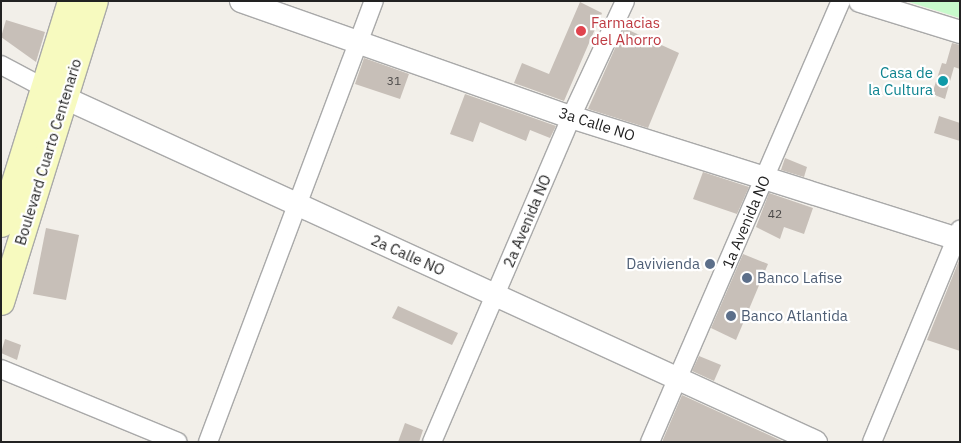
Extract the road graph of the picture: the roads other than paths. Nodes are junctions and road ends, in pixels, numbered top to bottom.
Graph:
1 (70, 1) edge
2 (95, 1) edge
3 (241, 1) edge
4 (374, 1) edge
5 (625, 1) edge
6 (841, 1) edge
7 (860, 1) edge
8 (960, 32) edge
9 (360, 41) junction
10 (1, 65) edge
11 (54, 93) junction
12 (571, 117) junction
13 (765, 177) junction
14 (299, 205) junction
15 (1, 224) edge
16 (958, 236) edge
17 (496, 294) junction
18 (1, 302) edge
19 (1, 369) edge
20 (679, 377) junction
21 (178, 442) edge
22 (208, 442) edge
23 (432, 442) edge
24 (650, 442) edge
25 (816, 442) edge
26 (872, 442) edge

1 - 11 main road, Boulevard Cuarto Centenario
2 - 11 main road, Boulevard Cuarto Centenario
3 - 9 street, 3a Calle NO
4 - 9 street
5 - 12 street, 2a Avenida NO
6 - 13 street, 1a Avenida NO
7 - 8 street
9 - 12 street, 3a Calle NO
9 - 14 street
10 - 11 street, 2a Calle NO
11 - 14 street, 2a Calle NO
11 - 15 main road, Boulevard Cuarto Centenario
11 - 18 main road, Boulevard Cuarto Centenario
12 - 13 street, 3a Calle NO
12 - 17 street, 2a Avenida NO
13 - 16 street, 3a Calle NO
13 - 20 street, 1a Avenida NO
14 - 17 street, 2a Calle NO
14 - 22 street
16 - 26 street
17 - 20 street, 2a Calle NO
17 - 23 street, 2a Avenida NO
19 - 21 street
20 - 24 street, 1a Avenida NO
20 - 25 street, 2a Calle NO

